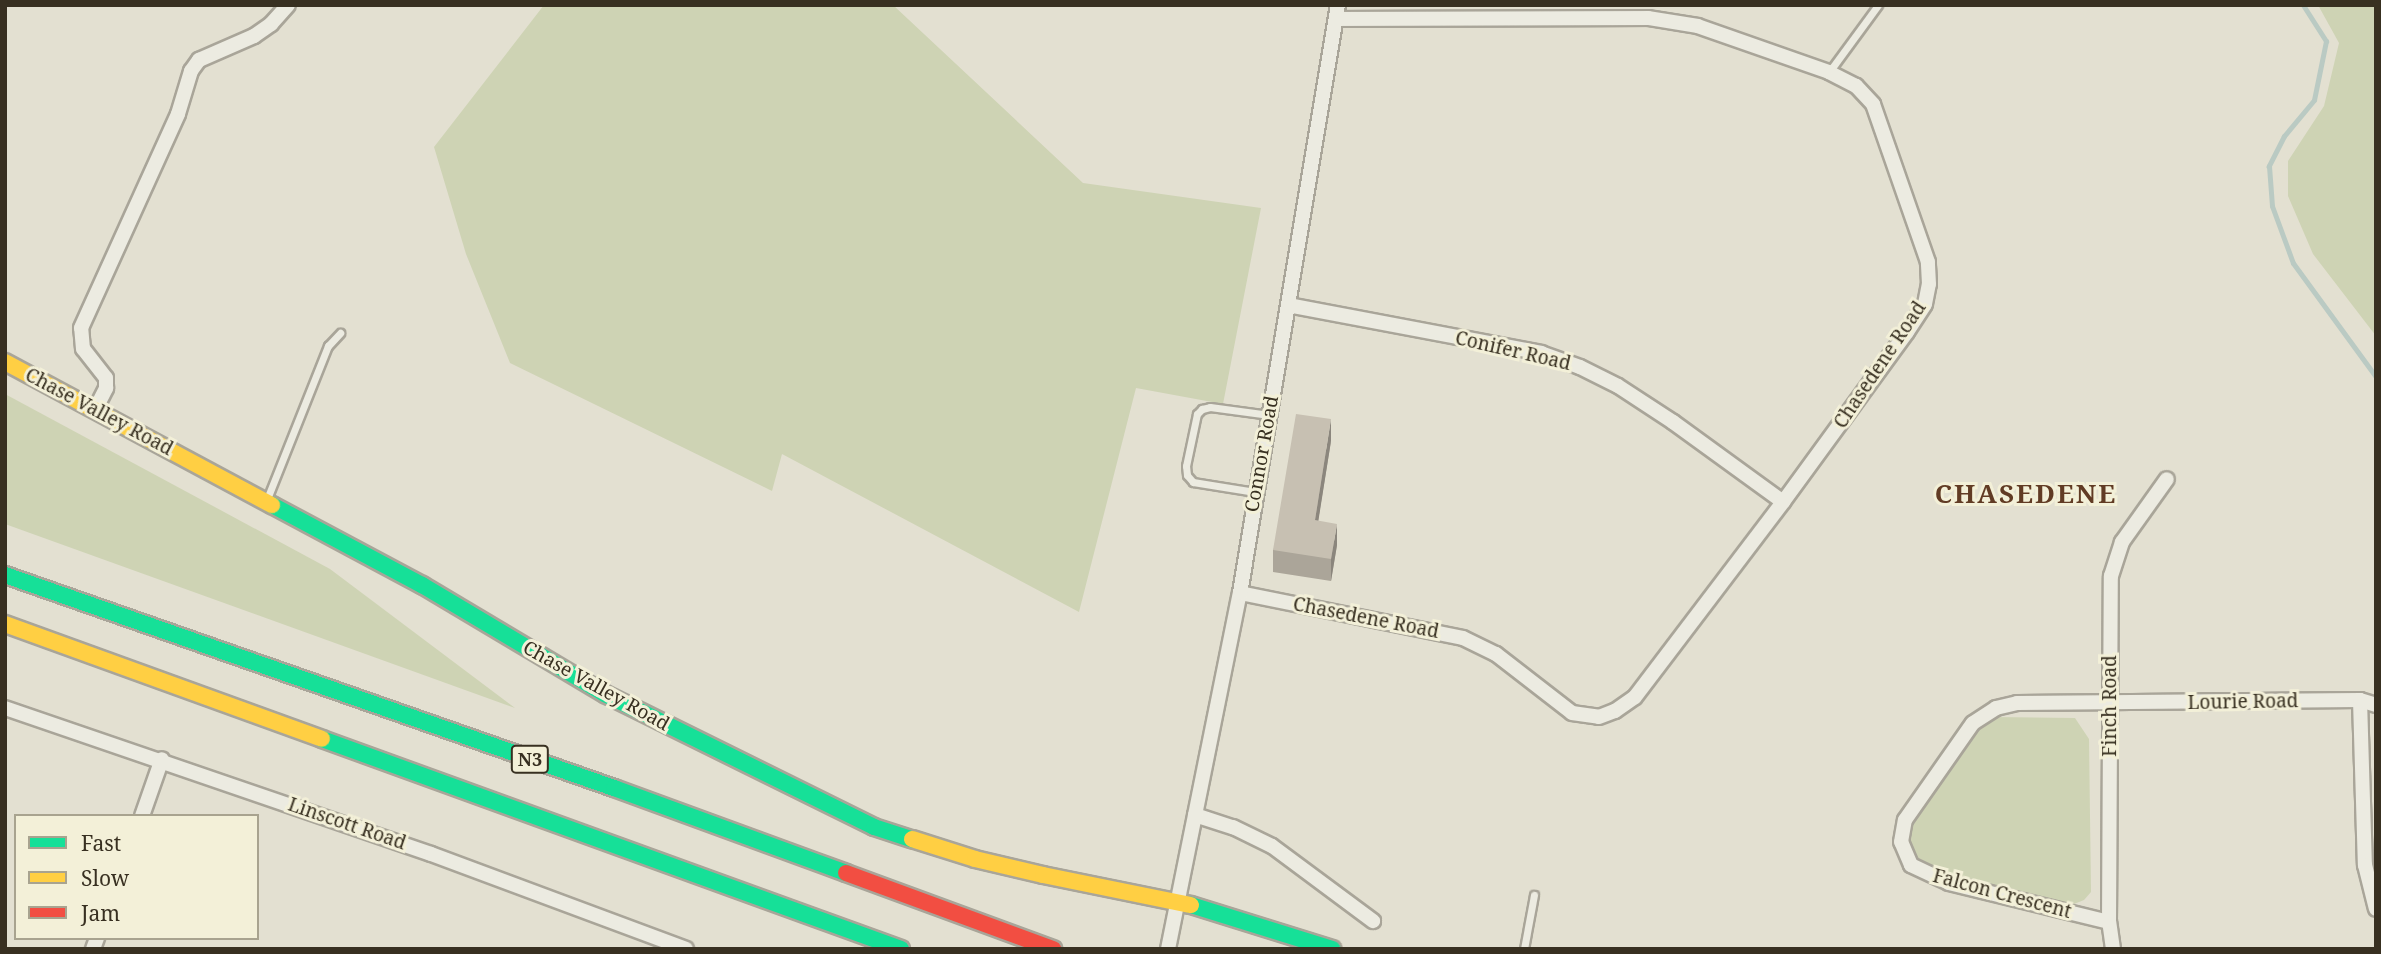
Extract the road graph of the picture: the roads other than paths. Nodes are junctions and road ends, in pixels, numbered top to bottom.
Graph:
1 (288, 5) edge
2 (1878, 5) edge
3 (1337, 12) edge
4 (1829, 72) junction
5 (1288, 305) junction
6 (340, 332) dead end
7 (5, 362) edge
8 (95, 410) junction
9 (1269, 415) junction
10 (2167, 479) dead end
11 (1255, 492) junction
12 (267, 500) junction
13 (1783, 502) junction
14 (5, 575) edge
15 (1240, 593) junction
16 (5, 624) edge
17 (2360, 700) junction
18 (2110, 703) junction
19 (2376, 705) edge
20 (5, 708) edge
21 (162, 759) junction
22 (143, 814) edge
23 (1195, 815) junction
24 (1534, 895) dead end
25 (1176, 900) junction
26 (2376, 909) edge
27 (1373, 921) dead end
28 (2109, 922) junction
29 (687, 949) edge
30 (901, 949) edge
31 (1053, 949) edge
32 (1168, 949) edge
33 (1332, 949) edge
34 (1524, 949) edge
35 (2113, 949) edge

1 - 8 street
2 - 4 lane
3 - 4 street, Chasedene Road
3 - 5 street, Connor Road
4 - 13 street, Chasedene Road
5 - 9 street, Connor Road
5 - 13 street, Conifer Road
6 - 12 lane
7 - 8 main road, Chase Valley Road
8 - 12 main road, Chase Valley Road
9 - 11 street, Connor Road
9 - 11 lane
10 - 18 street, Finch Road
11 - 15 street, Connor Road
12 - 25 main road, Chase Valley Road
13 - 15 street, Chasedene Road
14 - 31 main road, N3
15 - 23 street, Connor Road
16 - 30 main road
17 - 18 street, Lourie Road
17 - 19 street, Lourie Road
17 - 26 street
18 - 28 street, Finch Road
18 - 28 street, Falcon Crescent
20 - 21 street, Linscott Road
21 - 22 street
21 - 29 street, Linscott Road
23 - 25 street, Connor Road
23 - 27 street
24 - 34 lane
25 - 32 street
25 - 33 main road, Chase Valley Road
28 - 35 street, Finch Road

